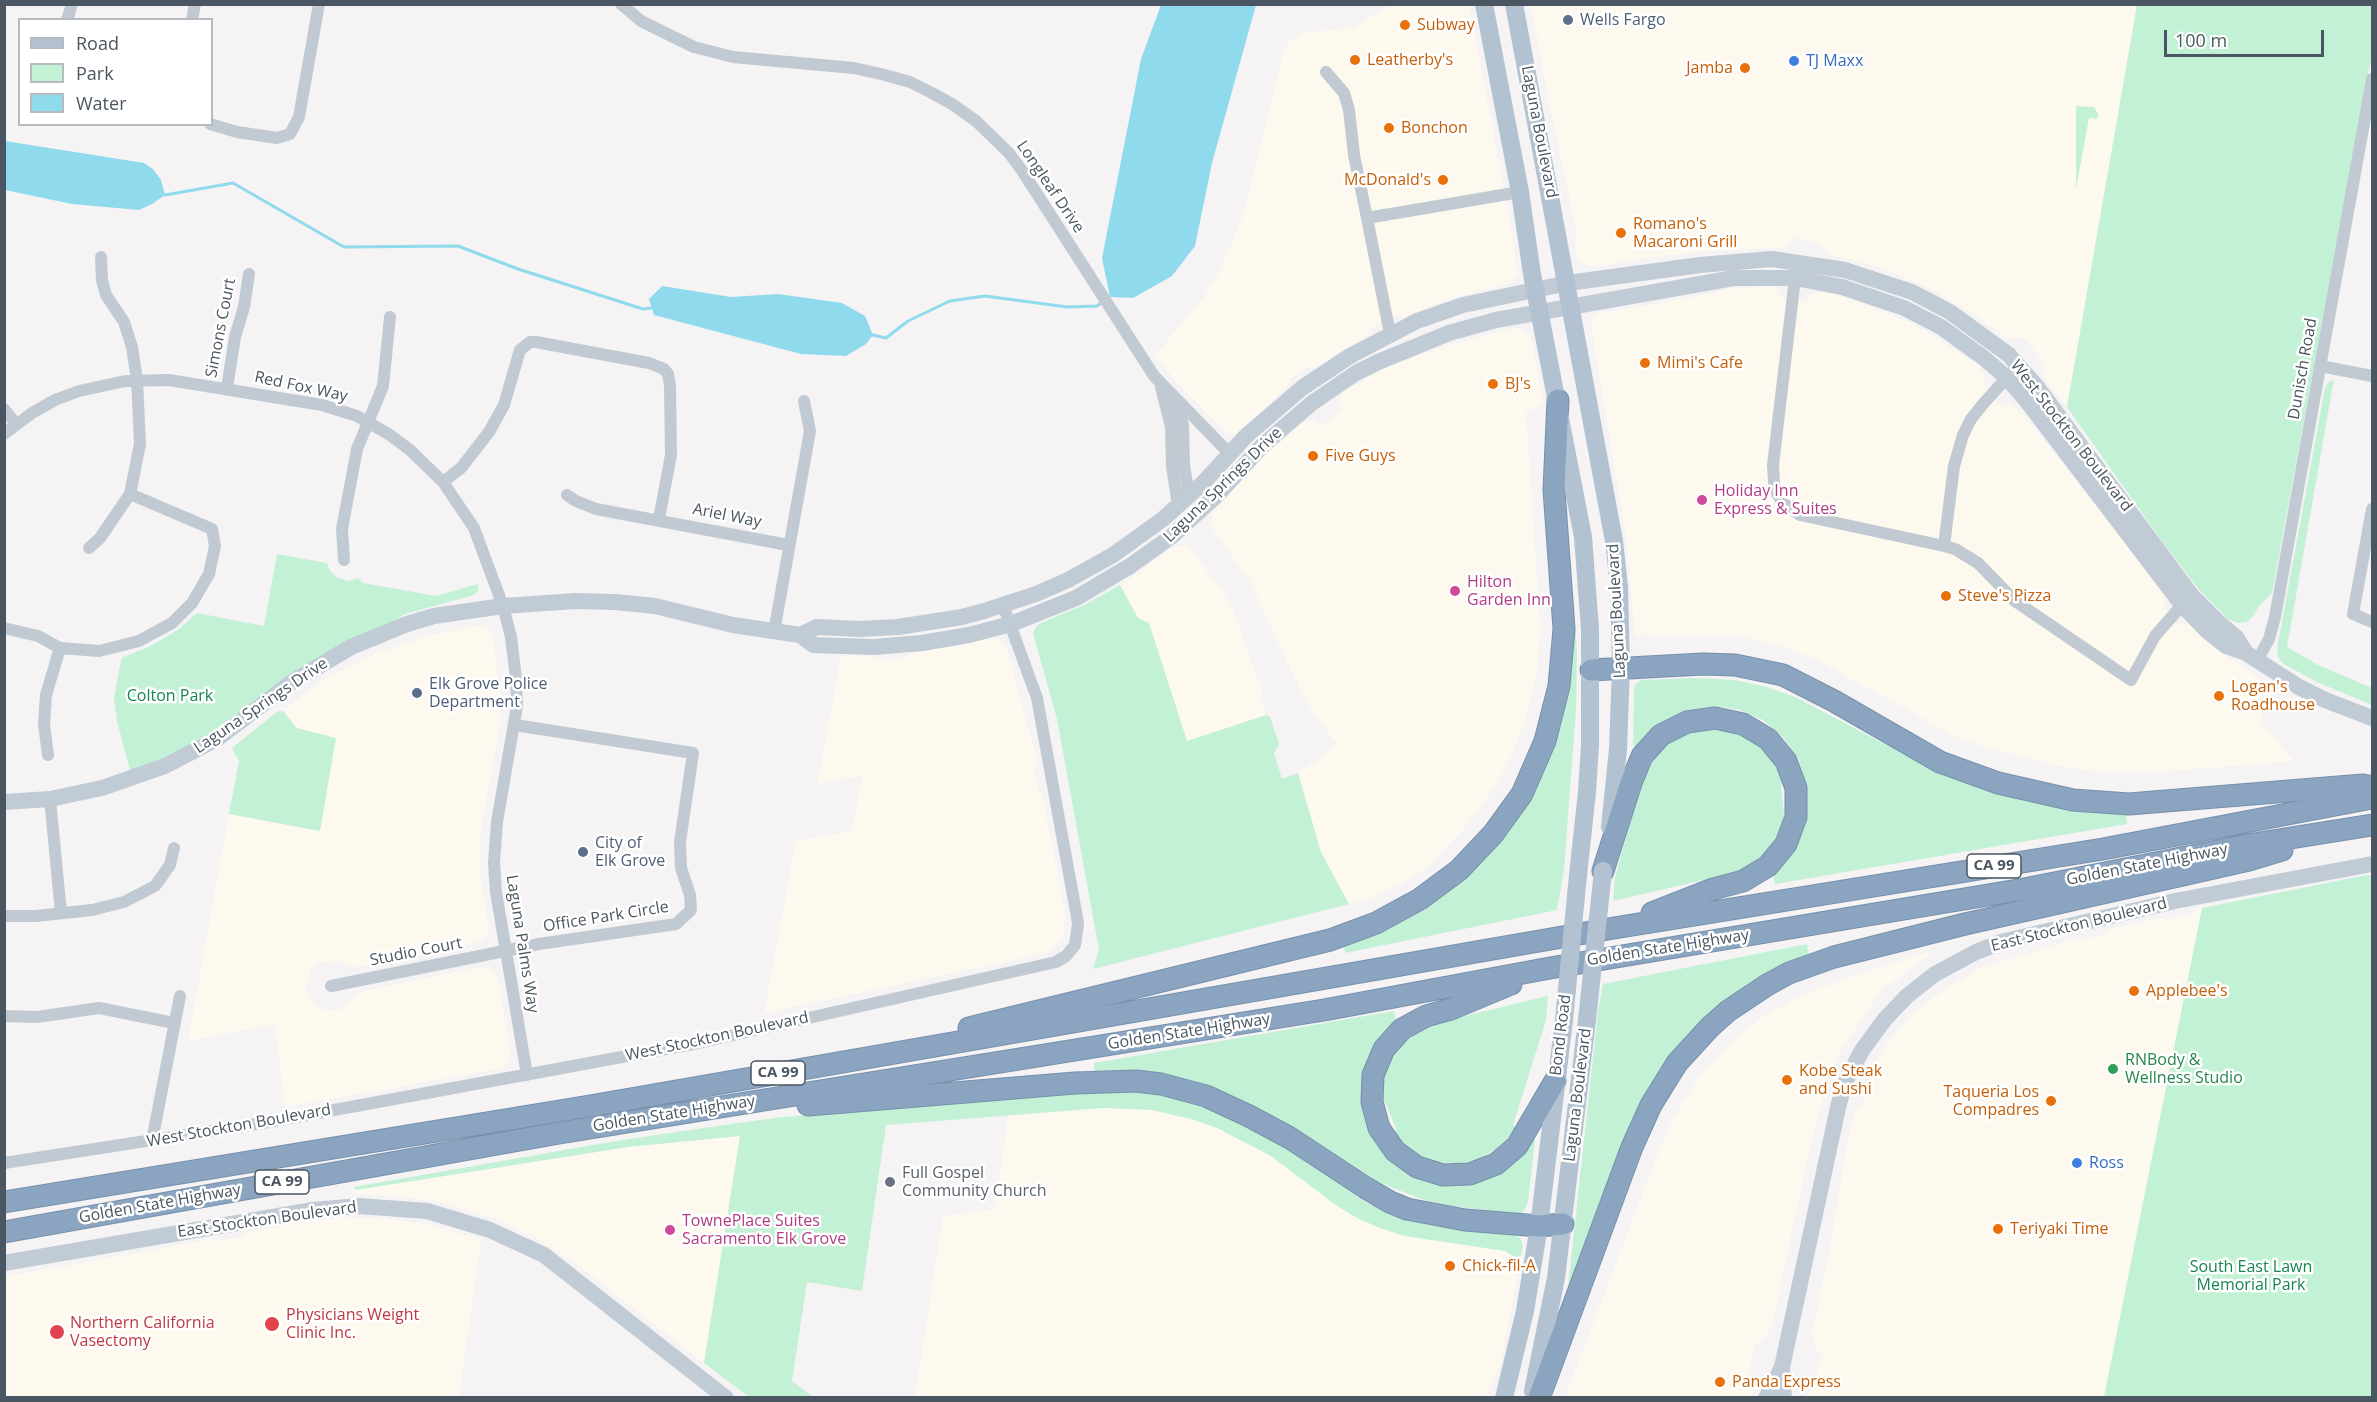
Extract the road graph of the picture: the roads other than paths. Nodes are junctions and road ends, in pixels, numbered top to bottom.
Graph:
1 (319, 4) edge
2 (621, 4) edge
3 (1484, 4) edge
4 (1514, 4) edge
5 (1326, 72) dead end
6 (2373, 79) edge
7 (213, 125) edge
8 (1520, 192) junction
9 (1367, 218) junction
10 (101, 257) dead end
11 (249, 274) dead end
12 (1795, 278) junction
13 (1568, 283) junction
14 (1535, 289) junction
15 (1572, 307) junction
16 (1539, 313) junction
17 (390, 317) dead end
18 (1390, 334) junction
19 (1350, 356) junction
20 (2019, 364) junction
21 (2320, 366) junction
22 (1356, 373) junction
23 (2373, 376) edge
24 (2007, 378) junction
25 (137, 380) junction
26 (1307, 384) junction
27 (1161, 386) junction
28 (227, 388) junction
29 (1173, 398) junction
30 (1558, 400) junction
31 (804, 401) dead end
32 (1312, 402) junction
33 (4, 410) edge
34 (367, 421) junction
35 (16, 424) junction
36 (4, 434) edge
37 (1263, 445) junction
38 (1229, 453) junction
39 (443, 482) junction
40 (129, 494) junction
41 (567, 495) dead end
42 (1184, 501) junction
43 (2373, 509) edge
44 (659, 519) junction
45 (788, 545) junction
46 (1944, 546) junction
47 (89, 548) dead end
48 (344, 560) dead end
49 (1003, 605) junction
50 (2182, 605) junction
51 (502, 606) junction
52 (2373, 622) edge
53 (1011, 624) junction
54 (4, 628) edge
55 (774, 632) junction
56 (800, 634) junction
57 (60, 648) junction
58 (2252, 657) junction
59 (1621, 667) junction
60 (1591, 670) junction
61 (2373, 718) edge
62 (515, 725) junction
63 (48, 755) dead end
64 (2373, 787) edge
65 (2373, 798) edge
66 (50, 799) junction
67 (4, 802) edge
68 (2364, 826) edge
69 (174, 848) dead end
70 (2373, 864) edge
71 (1603, 871) junction
72 (61, 913) junction
73 (4, 916) edge
74 (1614, 928) junction
75 (507, 952) junction
76 (1551, 968) junction
77 (331, 986) dead end
78 (180, 996) dead end
79 (4, 1016) edge
80 (174, 1023) junction
81 (787, 1072) junction
82 (526, 1075) junction
83 (1555, 1081) junction
84 (721, 1107) junction
85 (152, 1141) junction
86 (5, 1160) edge
87 (4, 1203) edge
88 (1563, 1224) junction
89 (1539, 1226) junction
90 (4, 1232) edge
91 (4, 1263) edge
92 (1782, 1367) junction
93 (726, 1398) edge
94 (1504, 1398) edge
95 (1531, 1398) edge
96 (1539, 1398) edge
97 (1766, 1398) edge
98 (1784, 1398) edge

1 - 7 street
2 - 27 street, Longleaf Drive
3 - 8 main road, Laguna Boulevard
4 - 13 main road, Laguna Boulevard
5 - 9 street
6 - 21 street, Dunisch Road
8 - 9 street
8 - 14 main road, Laguna Boulevard
9 - 18 street
10 - 25 street
11 - 28 street, Simons Court
12 - 15 street, West Stockton Boulevard
12 - 24 street, West Stockton Boulevard
12 - 46 street
13 - 14 street, Laguna Springs Drive
13 - 15 main road, Laguna Boulevard
13 - 20 street, West Stockton Boulevard
14 - 16 main road, Laguna Boulevard
14 - 18 street, Laguna Springs Drive
15 - 16 street, Laguna Springs Drive
15 - 59 main road, Laguna Boulevard
16 - 22 street, Laguna Springs Drive
16 - 30 main road, Laguna Boulevard
17 - 34 street
18 - 19 street, Laguna Springs Drive
18 - 22 street
19 - 26 street, Laguna Springs Drive
19 - 32 street
20 - 24 street
20 - 58 street, West Stockton Boulevard
21 - 23 street
21 - 58 street, Dunisch Road
22 - 32 street, Laguna Springs Drive
24 - 46 street
24 - 50 street, West Stockton Boulevard
25 - 28 street, Red Fox Way
25 - 35 street, Red Fox Way
25 - 40 street
26 - 37 street
26 - 38 street, Laguna Springs Drive
27 - 29 street, Longleaf Drive
27 - 42 street, Longleaf Drive
28 - 34 street, Red Fox Way
29 - 38 street, Longleaf Drive
29 - 42 street, Longleaf Drive
30 - 60 main road, Laguna Boulevard
30 - 81 highway
31 - 45 street
32 - 37 street, Laguna Springs Drive
33 - 35 street
34 - 39 street, Red Fox Way
34 - 48 street
35 - 36 street, Red Fox Way
37 - 53 street, Laguna Springs Drive
38 - 42 street, Laguna Springs Drive
39 - 44 street
39 - 51 street, Red Fox Way
40 - 47 street
40 - 57 street
41 - 44 street, Ariel Way
42 - 49 street, Laguna Springs Drive
43 - 52 street
44 - 45 street, Ariel Way
45 - 55 street
46 - 50 street
49 - 53 street, West Stockton Boulevard
49 - 56 street, Laguna Springs Drive
50 - 58 street, West Stockton Boulevard
51 - 55 street, Laguna Springs Drive
51 - 62 street, Laguna Palms Way
51 - 66 street, Laguna Springs Drive
53 - 56 street, Laguna Springs Drive
53 - 82 street, West Stockton Boulevard
54 - 57 street
55 - 56 street, Laguna Springs Drive
57 - 63 street
58 - 61 street, West Stockton Boulevard
59 - 60 highway
59 - 64 highway
59 - 71 main road, Laguna Boulevard
60 - 83 main road, Bond Road, bridge
62 - 75 street, Laguna Palms Way
62 - 75 street, Office Park Circle
65 - 74 highway, Golden State Highway / CA 99
66 - 67 street, Laguna Springs Drive
66 - 72 street
68 - 76 highway, Golden State Highway / CA 99
68 - 96 highway
69 - 72 street
70 - 92 street, East Stockton Boulevard
71 - 74 highway
71 - 88 main road, Laguna Boulevard, bridge
72 - 73 street
74 - 81 highway, Golden State Highway / CA 99
75 - 77 street, Studio Court
75 - 82 street, Laguna Palms Way
76 - 83 highway
76 - 84 highway, Golden State Highway / CA 99
78 - 80 street
79 - 80 street
80 - 85 street
81 - 87 highway, Golden State Highway / CA 99
82 - 85 street, West Stockton Boulevard
83 - 89 main road, Bond Road
84 - 89 highway
84 - 90 highway, Golden State Highway / CA 99
85 - 86 street, West Stockton Boulevard
88 - 89 highway
88 - 95 main road
89 - 94 main road, Bond Road
91 - 93 street, East Stockton Boulevard
92 - 97 street, East Stockton Boulevard
92 - 98 street, East Stockton Boulevard

